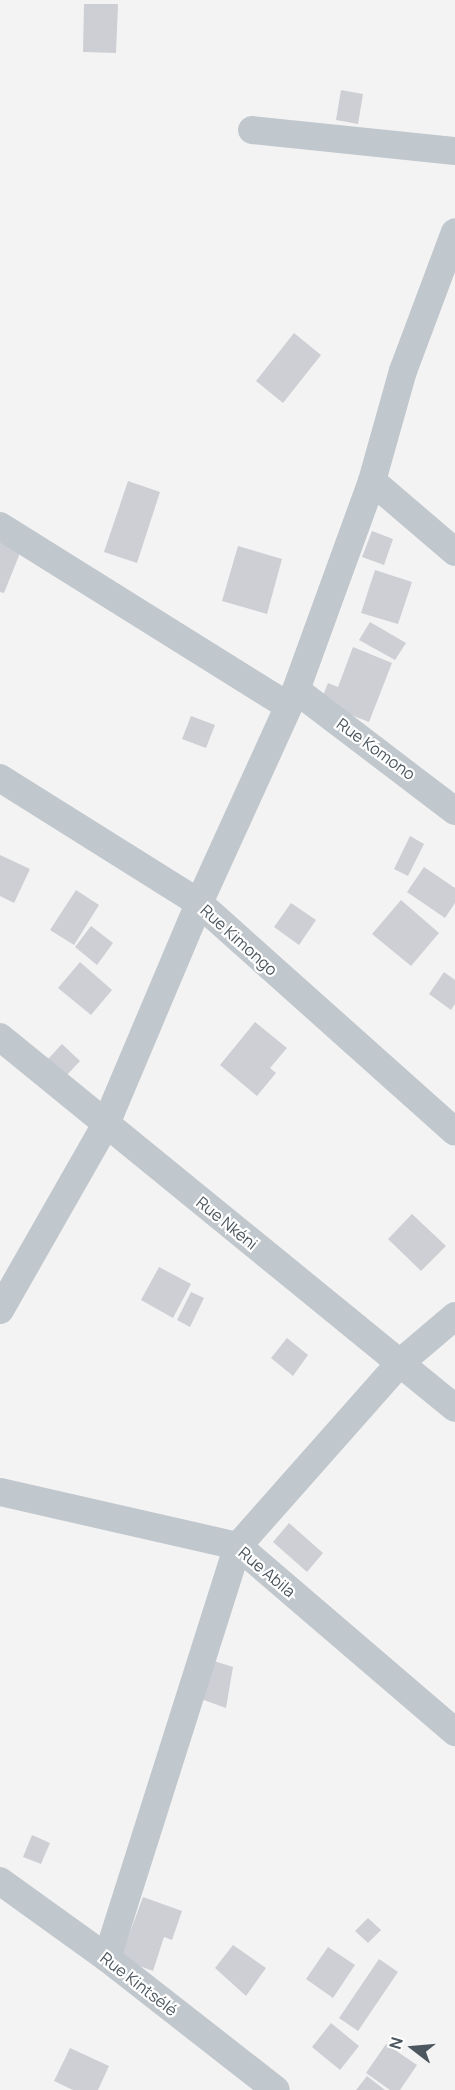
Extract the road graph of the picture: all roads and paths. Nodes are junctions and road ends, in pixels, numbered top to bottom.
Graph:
1 (252, 130) dead end
2 (455, 151) edge
3 (455, 232) edge
4 (372, 481) junction
5 (0, 526) edge
6 (455, 552) edge
7 (292, 698) junction
8 (0, 778) edge
9 (455, 811) edge
10 (199, 903) junction
11 (0, 1037) edge
12 (105, 1126) junction
13 (455, 1132) edge
14 (0, 1310) edge
15 (455, 1316) edge
16 (401, 1362) junction
17 (455, 1408) edge
18 (0, 1492) edge
19 (238, 1546) junction
20 (455, 1732) edge
21 (0, 1881) edge
22 (107, 1958) junction
23 (276, 2090) edge

1 - 2 street
3 - 4 street
4 - 6 street
4 - 7 street
5 - 7 street, Rue Komono
7 - 9 street, Rue Komono
7 - 10 street
8 - 10 street, Rue Kimongo
10 - 12 street
10 - 13 street, Rue Kimongo
11 - 12 street, Rue Nkéni
12 - 14 street
12 - 16 street, Rue Nkéni
15 - 16 street
16 - 17 street, Rue Nkéni
16 - 19 street
18 - 19 street, Rue Abila
19 - 20 street, Rue Abila
19 - 22 street
21 - 22 street, Rue Kintsélé
22 - 23 street, Rue Kintsélé

